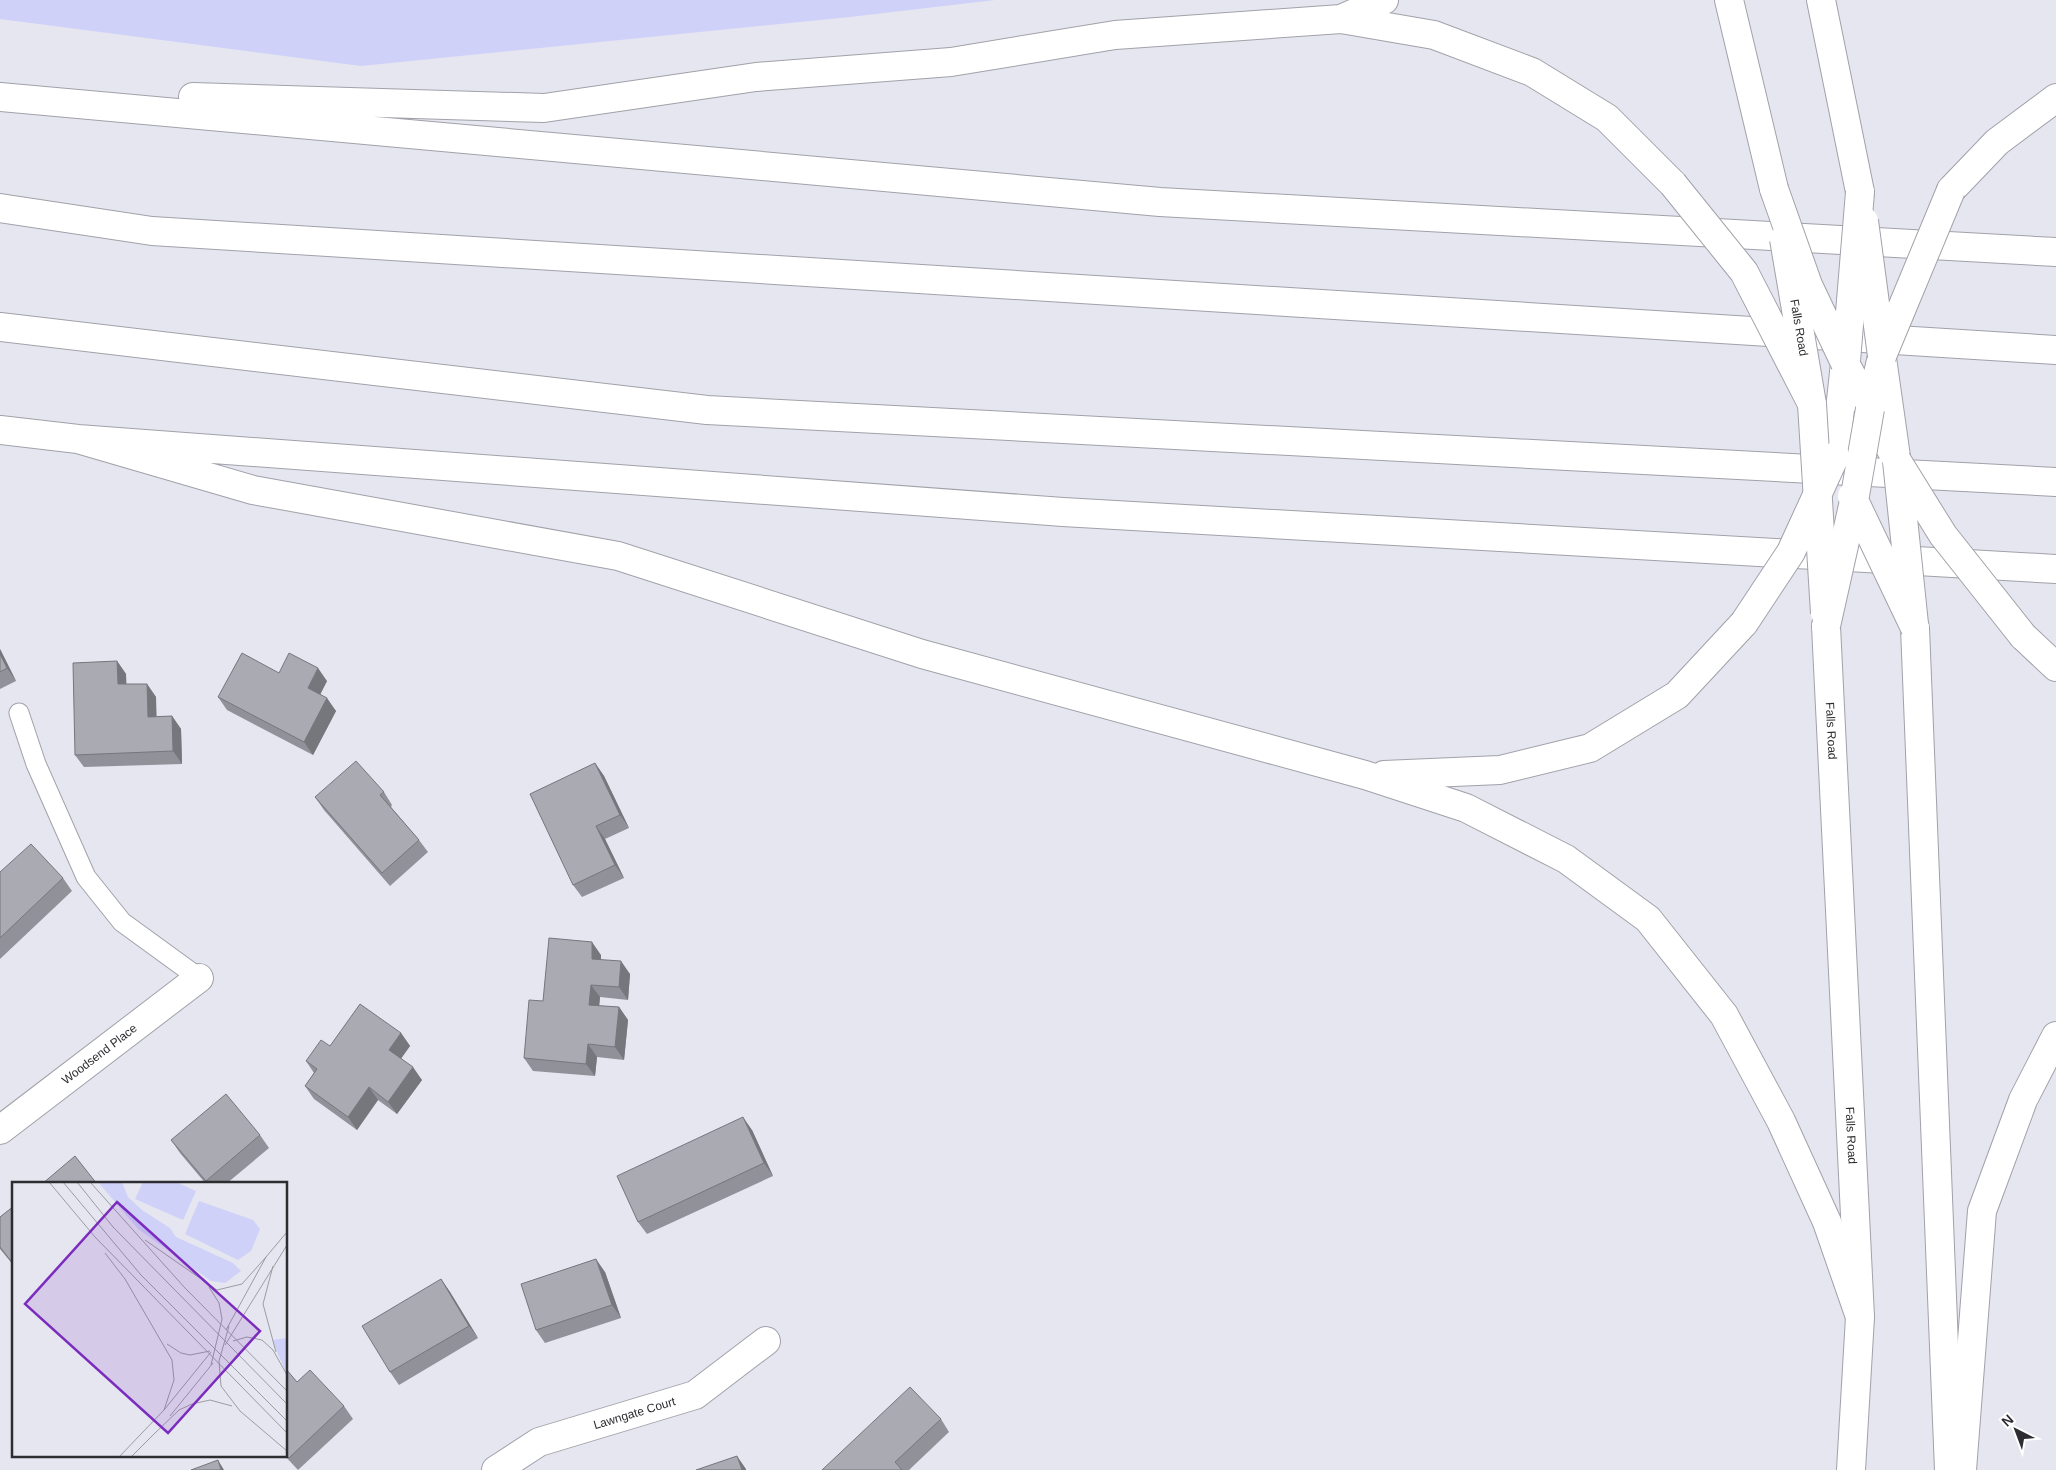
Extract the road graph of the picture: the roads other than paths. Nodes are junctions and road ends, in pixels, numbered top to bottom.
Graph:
1 (1384, 0) edge
2 (1729, 0) edge
3 (1821, 0) edge
4 (1341, 19) junction
5 (0, 92) edge
6 (0, 97) edge
7 (2056, 98) edge
8 (1774, 189) junction
9 (1860, 192) junction
10 (0, 208) edge
11 (2056, 252) edge
12 (0, 327) edge
13 (2056, 350) edge
14 (1882, 356) junction
15 (1845, 363) junction
16 (1812, 404) junction
17 (1870, 408) junction
18 (0, 430) edge
19 (78, 439) junction
20 (1835, 456) junction
21 (1897, 461) junction
22 (2056, 482) edge
23 (1818, 493) junction
24 (1854, 501) junction
25 (2056, 569) edge
26 (1826, 626) junction
27 (1915, 628) junction
28 (2056, 667) edge
29 (19, 713) dead end
30 (1365, 775) junction
31 (199, 978) joint
32 (2056, 1036) edge
33 (0, 1130) edge
34 (1860, 1317) junction
35 (766, 1341) dead end
36 (496, 1470) edge
37 (1851, 1470) edge
38 (1949, 1470) edge
39 (1962, 1470) edge

1 - 4 main road
2 - 8 main road, Falls Road
3 - 9 main road
4 - 5 main road
4 - 16 main road, bridge
6 - 11 main road
7 - 14 main road, bridge
8 - 15 main road, bridge
8 - 16 main road, Falls Road, bridge
9 - 14 main road, bridge
9 - 15 main road, bridge
10 - 13 main road
12 - 22 main road
14 - 17 main road
14 - 21 main road
15 - 17 main road
15 - 20 main road
16 - 20 main road, bridge
16 - 23 main road, Falls Road, bridge
17 - 21 main road
17 - 24 main road, bridge
18 - 19 main road
19 - 25 main road
19 - 30 main road
20 - 23 main road, bridge
20 - 24 main road, bridge
21 - 27 main road, bridge
21 - 28 main road, bridge
23 - 26 main road, Falls Road, bridge
23 - 30 main road, bridge
24 - 26 main road, bridge
24 - 27 main road, bridge
26 - 34 main road, Falls Road
27 - 38 main road
29 - 31 lane
30 - 34 main road
31 - 33 main road, Woodsend Place
32 - 39 main road
34 - 37 main road, Falls Road
35 - 36 main road, Lawngate Court

